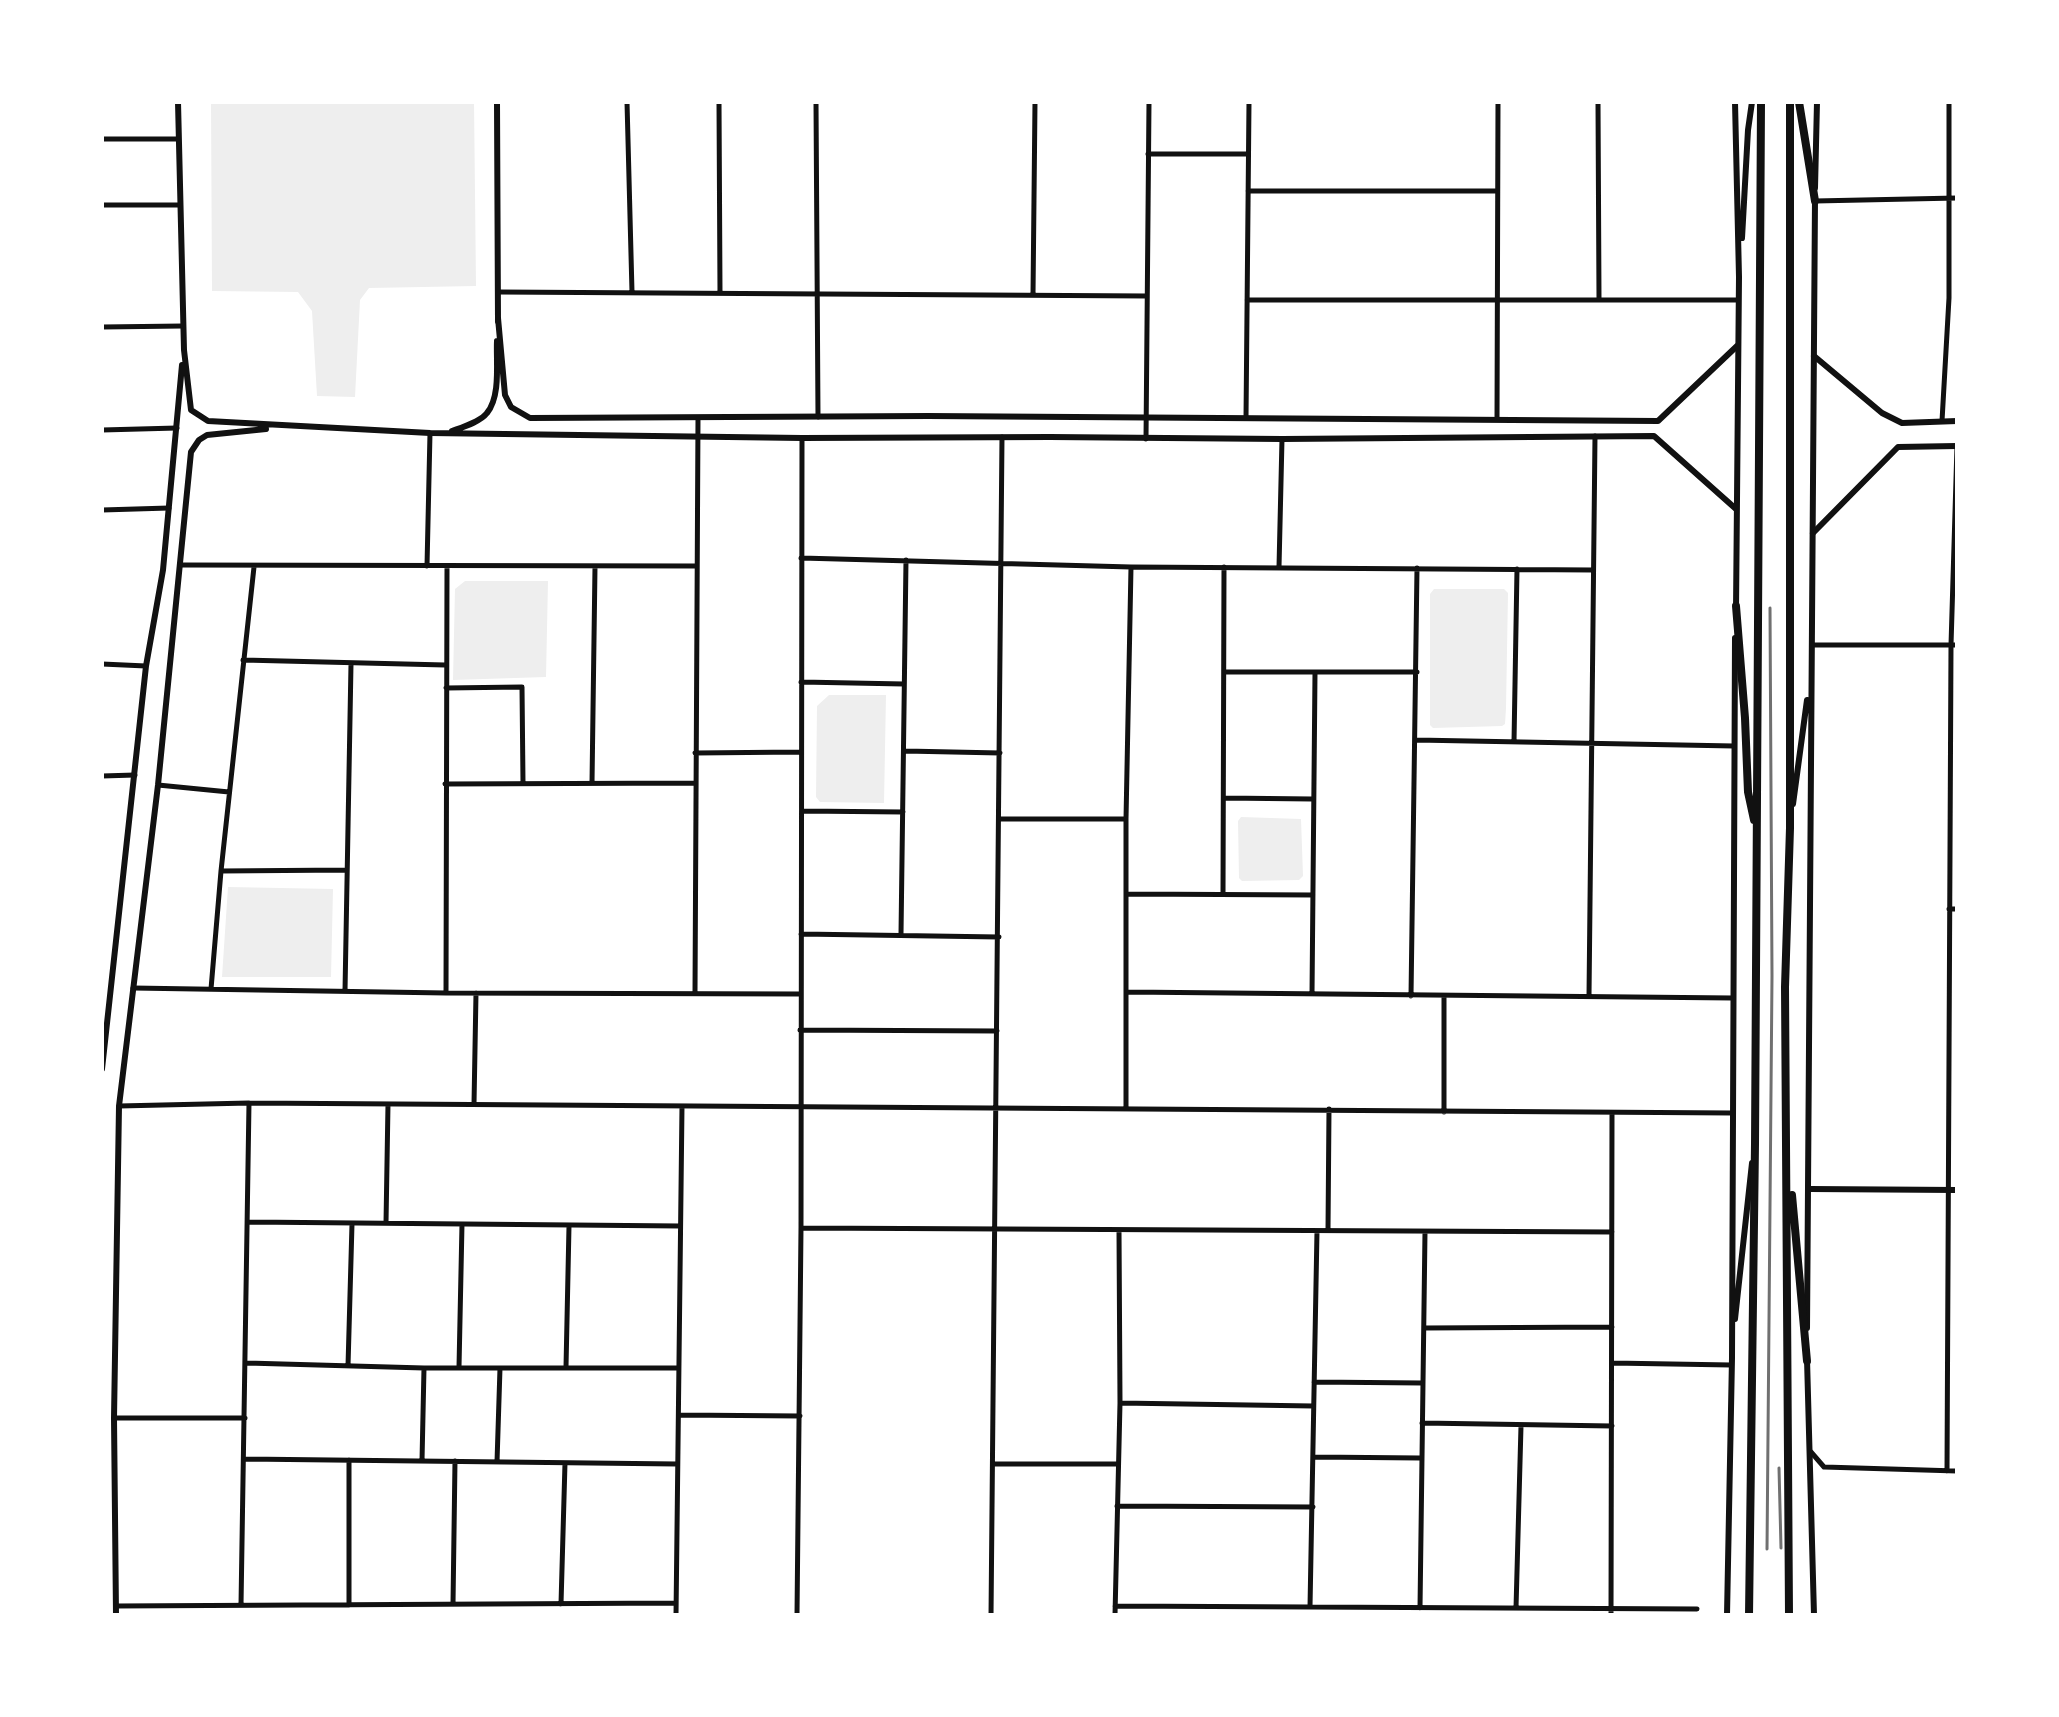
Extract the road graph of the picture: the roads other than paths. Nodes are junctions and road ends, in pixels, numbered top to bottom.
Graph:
1 (178, 102) edge
2 (497, 102) edge
3 (627, 102) edge
4 (719, 102) edge
5 (816, 102) edge
6 (1035, 102) edge
7 (1149, 102) edge
8 (1249, 102) edge
9 (1498, 102) edge
10 (1598, 102) edge
11 (1735, 102) edge
12 (1752, 102) edge
13 (1761, 102) edge
14 (1790, 102) edge
15 (1799, 102) edge
16 (1817, 102) edge
17 (1949, 102) edge
18 (1949, 115) junction
19 (1957, 115) edge
20 (102, 139) edge
21 (178, 139) junction
22 (1148, 154) junction
23 (1248, 154) junction
24 (1248, 191) junction
25 (1497, 191) junction
26 (1954, 198) edge
27 (1815, 201) junction
28 (102, 205) edge
29 (179, 205) junction
30 (1739, 277) junction
31 (499, 292) junction
32 (632, 292) junction
33 (720, 293) junction
34 (817, 294) junction
35 (1033, 295) junction
36 (1147, 296) junction
37 (1949, 298) junction
38 (1957, 298) edge
39 (1497, 299) junction
40 (1599, 299) junction
41 (1247, 300) junction
42 (1738, 300) junction
43 (498, 318) junction
44 (183, 326) junction
45 (102, 327) edge
46 (1737, 346) junction
47 (184, 350) junction
48 (1814, 356) junction
49 (818, 417) junction
50 (698, 418) junction
51 (1049, 418) junction
52 (1146, 418) junction
53 (1246, 418) junction
54 (1497, 419) junction
55 (1942, 421) junction
56 (1957, 421) edge
57 (285, 427) junction
58 (177, 428) junction
59 (102, 430) edge
60 (448, 432) junction
61 (430, 433) junction
62 (698, 436) junction
63 (1595, 436) junction
64 (1002, 437) junction
65 (1050, 437) junction
66 (802, 438) junction
67 (1146, 439) junction
68 (1282, 439) junction
69 (1957, 446) edge
70 (169, 508) junction
71 (1736, 509) junction
72 (102, 510) edge
73 (1813, 533) junction
74 (1955, 546) edge
75 (801, 558) junction
76 (906, 560) junction
77 (1000, 564) junction
78 (427, 566) junction
79 (696, 566) junction
80 (254, 567) junction
81 (447, 567) junction
82 (595, 567) junction
83 (1131, 567) junction
84 (1224, 567) junction
85 (1279, 567) junction
86 (179, 568) junction
87 (1417, 568) junction
88 (1517, 569) junction
89 (163, 570) junction
90 (1593, 570) junction
91 (1736, 606) junction
92 (174, 620) junction
93 (155, 622) junction
94 (1812, 645) junction
95 (1954, 645) edge
96 (243, 660) junction
97 (102, 664) edge
98 (351, 664) junction
99 (445, 665) junction
100 (146, 666) junction
101 (1224, 672) junction
102 (1417, 672) junction
103 (1315, 673) junction
104 (1811, 675) junction
105 (801, 682) junction
106 (904, 684) junction
107 (446, 688) junction
108 (1416, 740) junction
109 (1514, 742) junction
110 (1592, 743) junction
111 (1734, 746) junction
112 (905, 751) junction
113 (800, 752) junction
114 (695, 753) junction
115 (1000, 753) junction
116 (135, 775) junction
117 (102, 776) edge
118 (523, 783) junction
119 (592, 783) junction
120 (695, 783) junction
121 (445, 784) junction
122 (158, 785) junction
123 (229, 792) junction
124 (1224, 798) junction
125 (1312, 799) junction
126 (1949, 803) junction
127 (1957, 803) edge
128 (802, 811) junction
129 (903, 812) junction
130 (1000, 819) junction
131 (1126, 819) junction
132 (1790, 828) junction
133 (1757, 836) junction
134 (347, 870) junction
135 (221, 871) junction
136 (1127, 894) junction
137 (1223, 894) junction
138 (1313, 895) junction
139 (1949, 909) junction
140 (1957, 909) edge
141 (801, 934) junction
142 (901, 934) junction
143 (999, 937) junction
144 (102, 978) edge
145 (112, 979) junction
146 (133, 988) junction
147 (211, 989) junction
148 (345, 991) junction
149 (695, 992) junction
150 (1128, 992) junction
151 (446, 993) junction
152 (476, 993) junction
153 (801, 994) junction
154 (1312, 994) junction
155 (1411, 996) junction
156 (1444, 996) junction
157 (1589, 996) junction
158 (1733, 998) junction
159 (800, 1030) junction
160 (997, 1031) junction
161 (102, 1069) edge
162 (249, 1103) junction
163 (388, 1104) junction
164 (474, 1104) junction
165 (119, 1106) junction
166 (682, 1106) junction
167 (802, 1106) junction
168 (997, 1106) junction
169 (1126, 1108) junction
170 (1329, 1109) junction
171 (1444, 1112) junction
172 (1732, 1113) junction
173 (1612, 1114) junction
174 (1787, 1137) junction
175 (1755, 1144) junction
176 (1810, 1189) junction
177 (1948, 1190) junction
178 (1957, 1190) edge
179 (249, 1222) junction
180 (386, 1223) junction
181 (352, 1224) junction
182 (462, 1224) junction
183 (569, 1226) junction
184 (680, 1226) junction
185 (801, 1228) junction
186 (994, 1229) junction
187 (1328, 1230) junction
188 (1119, 1231) junction
189 (1317, 1231) junction
190 (1425, 1232) junction
191 (1612, 1232) junction
192 (1612, 1327) junction
193 (1424, 1328) junction
194 (1731, 1361) junction
195 (1807, 1361) junction
196 (247, 1363) junction
197 (1612, 1363) junction
198 (348, 1366) junction
199 (459, 1367) junction
200 (566, 1367) junction
201 (424, 1368) junction
202 (500, 1368) junction
203 (678, 1368) junction
204 (1314, 1382) junction
205 (1422, 1383) junction
206 (1120, 1403) junction
207 (1313, 1406) junction
208 (679, 1415) junction
209 (800, 1416) junction
210 (114, 1418) junction
211 (245, 1418) junction
212 (1422, 1423) junction
213 (1521, 1426) junction
214 (1612, 1426) junction
215 (1811, 1452) junction
216 (1314, 1457) junction
217 (1420, 1458) junction
218 (245, 1459) junction
219 (349, 1460) junction
220 (422, 1461) junction
221 (455, 1461) junction
222 (497, 1462) junction
223 (565, 1463) junction
224 (677, 1464) junction
225 (993, 1464) junction
226 (1117, 1464) junction
227 (1947, 1471) junction
228 (1957, 1471) edge
229 (1117, 1506) junction
230 (1313, 1507) junction
231 (676, 1603) junction
232 (443, 1604) junction
233 (453, 1604) junction
234 (561, 1604) junction
235 (349, 1605) junction
236 (116, 1606) junction
237 (241, 1606) junction
238 (1115, 1606) junction
239 (1310, 1607) junction
240 (1420, 1608) junction
241 (1516, 1608) junction
242 (1697, 1609) dead end
243 (1403, 1612) edge
244 (1612, 1612) edge
245 (116, 1615) edge
246 (442, 1615) edge
247 (676, 1615) edge
248 (797, 1615) edge
249 (991, 1615) edge
250 (1115, 1615) edge
251 (1727, 1615) edge
252 (1749, 1615) edge
253 (1789, 1615) edge
254 (1815, 1615) edge

1 - 21 street
2 - 31 street
3 - 32 street
4 - 33 street
5 - 34 street
6 - 35 street
7 - 22 street
8 - 23 street
9 - 25 street
10 - 40 street
11 - 30 street
12 - 30 street
13 - 133 highway
14 - 132 highway
15 - 27 highway
16 - 27 street
17 - 18 street
18 - 19 street
18 - 26 street
20 - 21 street
21 - 29 street
22 - 23 street
22 - 36 street
23 - 24 street
24 - 25 street
24 - 41 street
25 - 39 street
26 - 27 street
26 - 37 street
27 - 48 street
28 - 29 street
29 - 44 street
30 - 42 street
31 - 32 street
31 - 43 street
32 - 33 street
33 - 34 street
34 - 35 street
34 - 49 street
35 - 36 street
36 - 52 street
37 - 38 street
37 - 55 street
39 - 40 street
39 - 41 street
39 - 54 street
40 - 42 street
41 - 53 street
42 - 46 street
43 - 50 street
43 - 60 street
44 - 45 street
44 - 47 street
46 - 54 street
46 - 71 street
47 - 57 street
47 - 58 street
48 - 55 street
48 - 73 street
49 - 50 street
49 - 51 street
50 - 62 street
51 - 52 street
51 - 65 street
52 - 53 street
52 - 67 street
53 - 54 street
55 - 56 street
57 - 61 street
57 - 86 street
58 - 59 street
58 - 70 street
60 - 61 street
60 - 62 street
61 - 78 street
62 - 66 street
62 - 79 street
63 - 68 street
63 - 71 street
63 - 90 street
64 - 65 street
64 - 66 street
64 - 77 street
65 - 67 street
66 - 75 street
67 - 68 street
68 - 85 street
69 - 73 street
69 - 74 street
70 - 72 street
70 - 89 street
71 - 91 street
73 - 94 street
74 - 95 street
75 - 76 street
75 - 105 street
76 - 77 street
76 - 106 street
77 - 83 street
77 - 115 street
78 - 80 street
78 - 81 street
79 - 82 street
79 - 114 street
80 - 86 street
80 - 96 street
81 - 82 street
81 - 99 street
82 - 119 street
83 - 84 street
83 - 131 street
84 - 85 street
84 - 101 street
85 - 87 street
86 - 89 street
86 - 92 street
87 - 88 street
87 - 102 street
88 - 90 street
88 - 109 street
89 - 93 street
90 - 110 street
91 - 111 street
91 - 133 highway
92 - 93 street
92 - 122 street
93 - 100 street
94 - 95 street
94 - 104 street
95 - 126 street
96 - 98 street
96 - 123 street
97 - 100 street
98 - 99 street
98 - 134 street
99 - 107 street
100 - 116 street
101 - 103 street
101 - 124 street
102 - 103 street
102 - 108 street
103 - 125 street
104 - 132 street
104 - 176 street
105 - 106 street
105 - 113 street
106 - 112 street
107 - 118 street
107 - 121 street
108 - 109 street
108 - 155 street
109 - 110 street
110 - 111 street
110 - 157 street
111 - 158 street
112 - 115 street
112 - 129 street
113 - 114 street
113 - 128 street
114 - 120 street
115 - 130 street
116 - 117 street
116 - 145 street
118 - 119 street
118 - 121 street
119 - 120 street
120 - 149 street
121 - 151 street
122 - 123 street
122 - 146 street
123 - 135 street
124 - 125 street
124 - 137 street
125 - 138 street
126 - 127 street
126 - 139 street
128 - 129 street
128 - 141 street
129 - 142 street
130 - 131 street
130 - 143 street
131 - 136 street
132 - 174 highway
133 - 175 highway
134 - 135 street
134 - 148 street
135 - 147 street
136 - 137 street
136 - 150 street
137 - 138 street
138 - 154 street
139 - 140 street
139 - 177 street
141 - 142 street
141 - 153 street
142 - 143 street
143 - 160 street
144 - 145 street
145 - 161 street
146 - 147 street
146 - 165 street
147 - 148 street
148 - 151 street
149 - 152 street
149 - 153 street
150 - 154 street
150 - 169 street
151 - 152 street
152 - 164 street
153 - 159 street
154 - 155 street
155 - 156 street
156 - 157 street
156 - 171 street
157 - 158 street
158 - 172 street
159 - 160 street
159 - 167 street
160 - 168 street
162 - 163 street
162 - 165 street
162 - 179 street
163 - 164 street
163 - 180 street
164 - 166 street
165 - 210 street
166 - 167 street
166 - 184 street
167 - 168 street
167 - 185 street
168 - 169 street
168 - 186 street
169 - 170 street
170 - 171 street
170 - 187 street
171 - 173 street
172 - 173 street
172 - 194 street
173 - 191 street
174 - 195 highway
174 - 253 highway
175 - 194 street
175 - 252 highway
176 - 177 street
176 - 195 street
177 - 178 street
177 - 227 street
179 - 181 street
179 - 196 street
180 - 181 street
180 - 182 street
181 - 198 street
182 - 183 street
182 - 199 street
183 - 184 street
183 - 200 street
184 - 203 street
185 - 186 street
185 - 209 street
186 - 188 street
186 - 225 street
187 - 189 street
187 - 190 street
188 - 189 street
188 - 206 street
189 - 204 street
190 - 191 street
190 - 193 street
191 - 192 street
192 - 193 street
192 - 197 street
193 - 205 street
194 - 197 street
194 - 251 street
195 - 215 street
196 - 198 street
196 - 211 street
197 - 214 street
198 - 201 street
199 - 201 street
199 - 202 street
200 - 202 street
200 - 203 street
201 - 220 street
202 - 222 street
203 - 208 street
204 - 205 street
204 - 207 street
205 - 212 street
206 - 207 street
206 - 226 street
207 - 216 street
208 - 209 street
208 - 224 street
209 - 248 street
210 - 211 street
210 - 236 street
211 - 218 street
212 - 213 street
212 - 217 street
213 - 214 street
213 - 241 street
214 - 244 street
215 - 227 street
215 - 254 street
216 - 217 street
216 - 230 street
217 - 240 street
218 - 219 street
218 - 237 street
219 - 220 street
219 - 235 street
220 - 221 street
221 - 222 street
221 - 233 street
222 - 223 street
223 - 224 street
223 - 234 street
224 - 231 street
225 - 226 street
225 - 249 street
226 - 229 street
227 - 228 street
229 - 230 street
229 - 238 street
230 - 239 street
231 - 234 street
231 - 247 street
232 - 233 street
232 - 235 street
232 - 246 street
233 - 234 street
235 - 237 street
236 - 237 street
236 - 245 street
238 - 239 street
238 - 250 street
239 - 243 street
240 - 241 street
240 - 243 street
241 - 244 street
242 - 244 street

